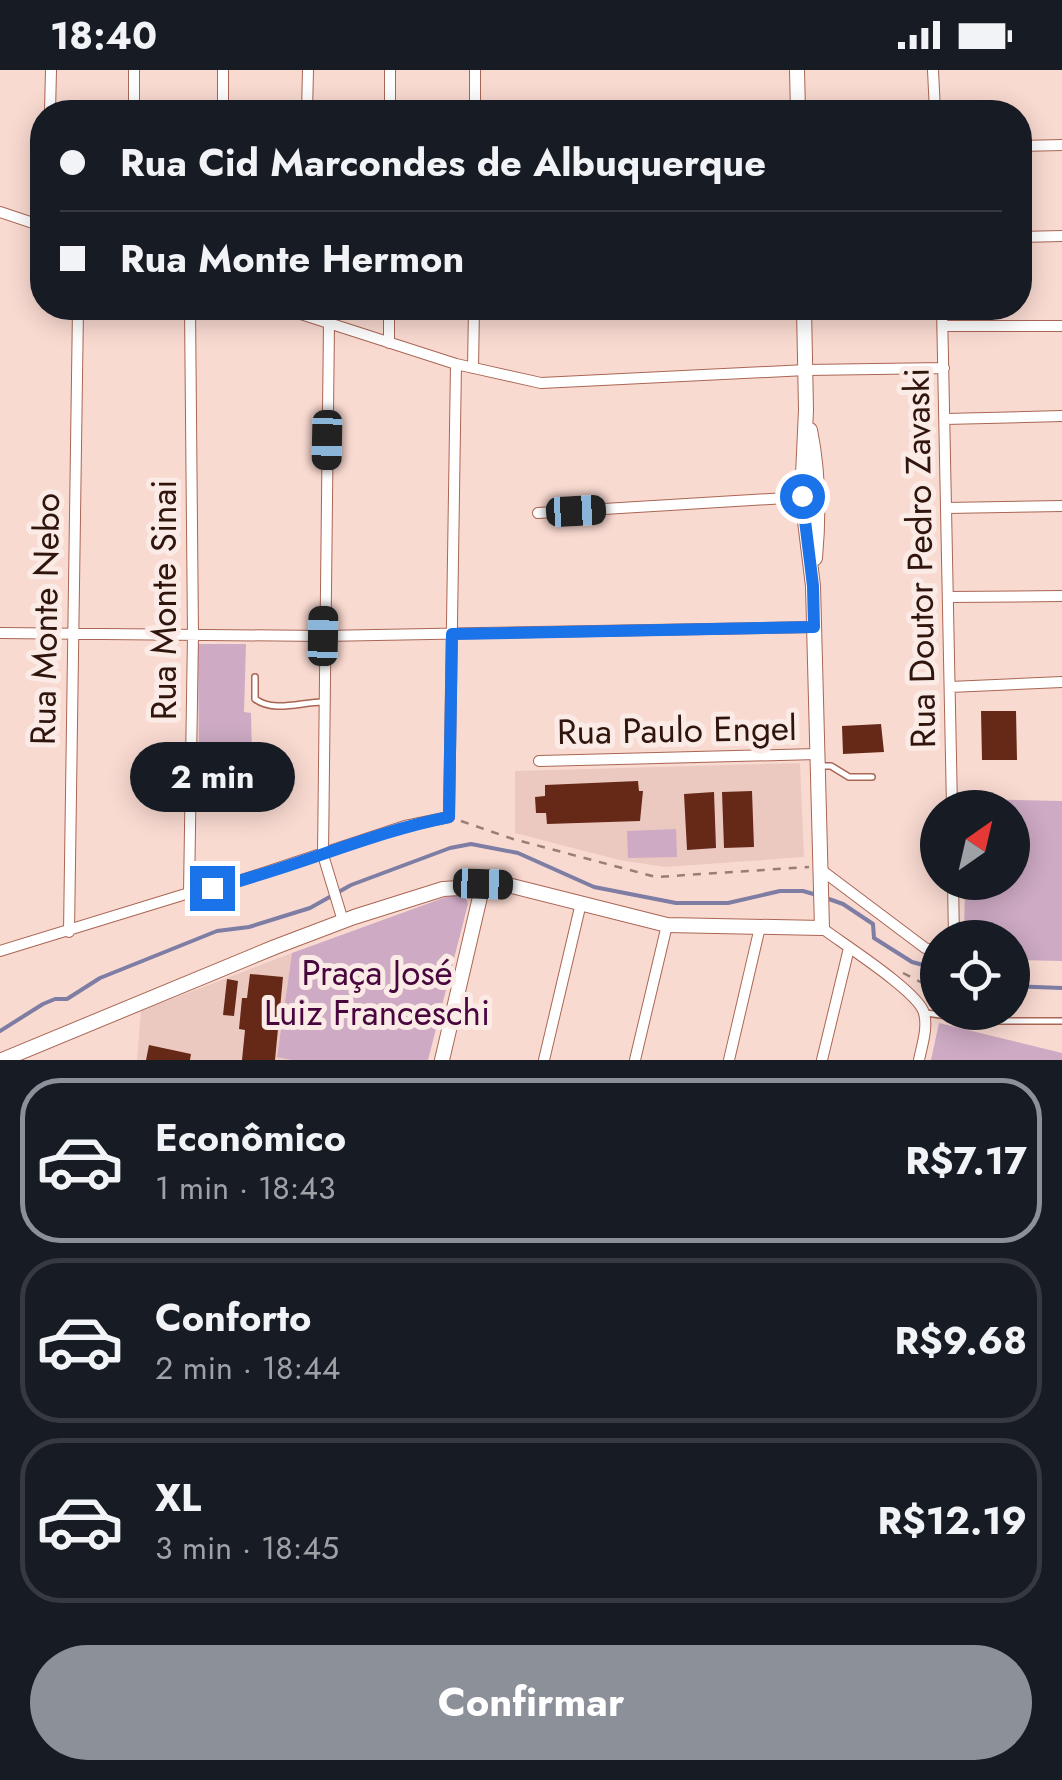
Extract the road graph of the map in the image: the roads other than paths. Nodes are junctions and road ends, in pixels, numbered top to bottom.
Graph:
1 (50, 70) edge
2 (134, 70) edge
3 (223, 70) edge
4 (308, 70) edge
5 (390, 70) edge
6 (475, 70) edge
7 (797, 70) edge
8 (933, 70) edge
9 (50, 100) edge
10 (134, 100) edge
11 (223, 100) edge
12 (307, 100) edge
13 (390, 100) edge
14 (475, 100) edge
15 (798, 100) edge
16 (934, 100) edge
17 (1062, 145) edge
18 (1032, 146) edge
19 (0, 212) edge
20 (30, 222) edge
21 (1062, 236) edge
22 (1032, 237) edge
23 (78, 320) edge
24 (190, 320) edge
25 (323, 320) edge
26 (389, 320) edge
27 (474, 320) edge
28 (804, 320) edge
29 (943, 320) edge
30 (329, 323) junction
31 (943, 326) junction
32 (1062, 326) edge
33 (389, 342) junction
34 (456, 364) junction
35 (473, 368) junction
36 (944, 368) junction
37 (806, 370) junction
38 (806, 410) junction
39 (1062, 416) edge
40 (945, 419) junction
41 (802, 496) junction
42 (1062, 506) edge
43 (946, 508) junction
44 (538, 513) dead end
45 (813, 586) junction
46 (1062, 596) edge
47 (948, 597) junction
48 (814, 627) junction
49 (0, 633) edge
50 (72, 634) junction
51 (452, 634) junction
52 (193, 635) junction
53 (323, 636) junction
54 (255, 677) dead end
55 (1062, 682) edge
56 (950, 687) junction
57 (323, 702) junction
58 (818, 760) junction
59 (539, 761) dead end
60 (872, 777) dead end
61 (952, 790) edge
62 (323, 855) junction
63 (821, 875) junction
64 (483, 884) junction
65 (188, 894) junction
66 (581, 904) junction
67 (341, 914) junction
68 (668, 925) junction
69 (760, 927) junction
70 (822, 928) junction
71 (69, 932) junction
72 (920, 944) edge
73 (850, 948) junction
74 (0, 951) edge
75 (920, 1006) edge
76 (1030, 1022) edge
77 (1062, 1022) edge
78 (925, 1030) edge
79 (2, 1060) edge
80 (442, 1060) edge
81 (544, 1060) edge
82 (635, 1060) edge
83 (728, 1060) edge
84 (822, 1060) edge
85 (919, 1060) edge

1 - 9 street
2 - 10 street
3 - 11 street
4 - 12 street
5 - 13 street
6 - 14 street
7 - 15 street
8 - 16 street
17 - 18 street
19 - 20 street
21 - 22 street
23 - 50 street, Rua Monte Nebo
24 - 52 street, Rua Monte Sinai
25 - 30 street
26 - 33 street
27 - 35 street
28 - 37 street
29 - 31 street, Rua Doutor Pedro Zavaski
30 - 33 street
30 - 53 street
31 - 32 street
31 - 36 street, Rua Doutor Pedro Zavaski
33 - 34 street
34 - 35 street
34 - 51 street
35 - 37 street
36 - 37 street
36 - 40 street, Rua Doutor Pedro Zavaski
37 - 38 street
38 - 41 street
38 - 45 street
39 - 40 street
40 - 43 street, Rua Doutor Pedro Zavaski
41 - 44 street
41 - 45 street
42 - 43 street
43 - 47 street, Rua Doutor Pedro Zavaski
45 - 48 street
46 - 47 street
47 - 56 street, Rua Doutor Pedro Zavaski
48 - 51 street
48 - 58 street
49 - 50 street
50 - 52 street
50 - 71 street, Rua Monte Nebo
51 - 53 street
51 - 62 street
52 - 53 street
52 - 65 street, Rua Monte Sinai
53 - 57 street
54 - 57 lane
55 - 56 street
56 - 61 street, Rua Doutor Pedro Zavaski
57 - 62 street
58 - 59 street, Rua Paulo Engel
58 - 60 lane
58 - 63 street
62 - 65 street
62 - 67 street
63 - 70 street
63 - 72 street
64 - 66 street
64 - 67 street
64 - 80 street
65 - 71 street
66 - 68 street
66 - 81 street
67 - 79 street
68 - 69 street
68 - 82 street
69 - 70 street
69 - 83 street
70 - 73 street
71 - 74 street
73 - 75 street
73 - 84 street
76 - 77 lane
78 - 85 street

